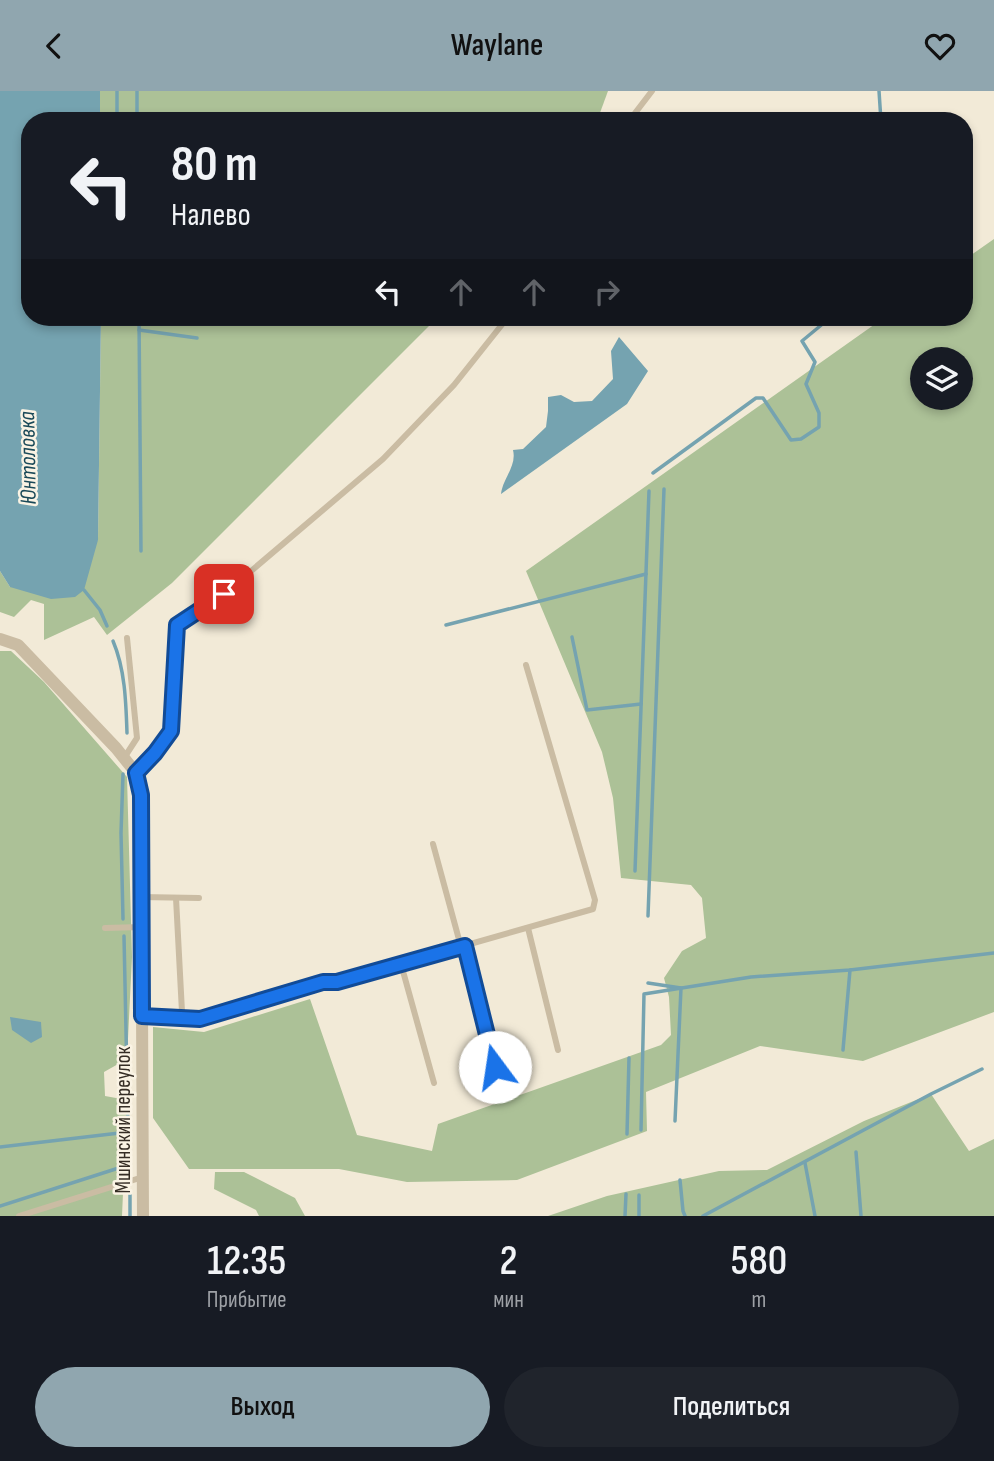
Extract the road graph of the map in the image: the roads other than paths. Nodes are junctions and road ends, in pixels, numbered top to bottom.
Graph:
1 (652, 91) edge
2 (636, 112) edge
3 (501, 326) edge
4 (127, 638) dead end
5 (0, 639) edge
6 (526, 665) dead end
7 (124, 758) junction
8 (136, 773) junction
9 (433, 844) dead end
10 (141, 897) junction
11 (176, 898) junction
12 (199, 898) dead end
13 (142, 927) junction
14 (105, 928) dead end
15 (528, 928) junction
16 (463, 946) junction
17 (401, 964) junction
18 (181, 1012) dead end
19 (142, 1016) junction
20 (558, 1050) dead end
21 (495, 1067) dead end
22 (434, 1083) dead end
23 (143, 1177) junction
24 (19, 1216) edge
25 (143, 1216) edge

1 - 2 lane
3 - 8 lane
4 - 7 lane
5 - 7 street
6 - 15 lane
7 - 8 street
8 - 10 street, Мшинский переулок
9 - 16 lane
10 - 11 lane
10 - 13 street, Мшинский переулок
11 - 12 lane
11 - 18 lane
13 - 14 lane
13 - 19 street, Мшинский переулок
15 - 16 lane
15 - 20 lane
16 - 17 lane
16 - 21 lane
17 - 19 lane
17 - 22 lane
19 - 23 street, Мшинский переулок
23 - 24 lane
23 - 25 street, Мшинский переулок

